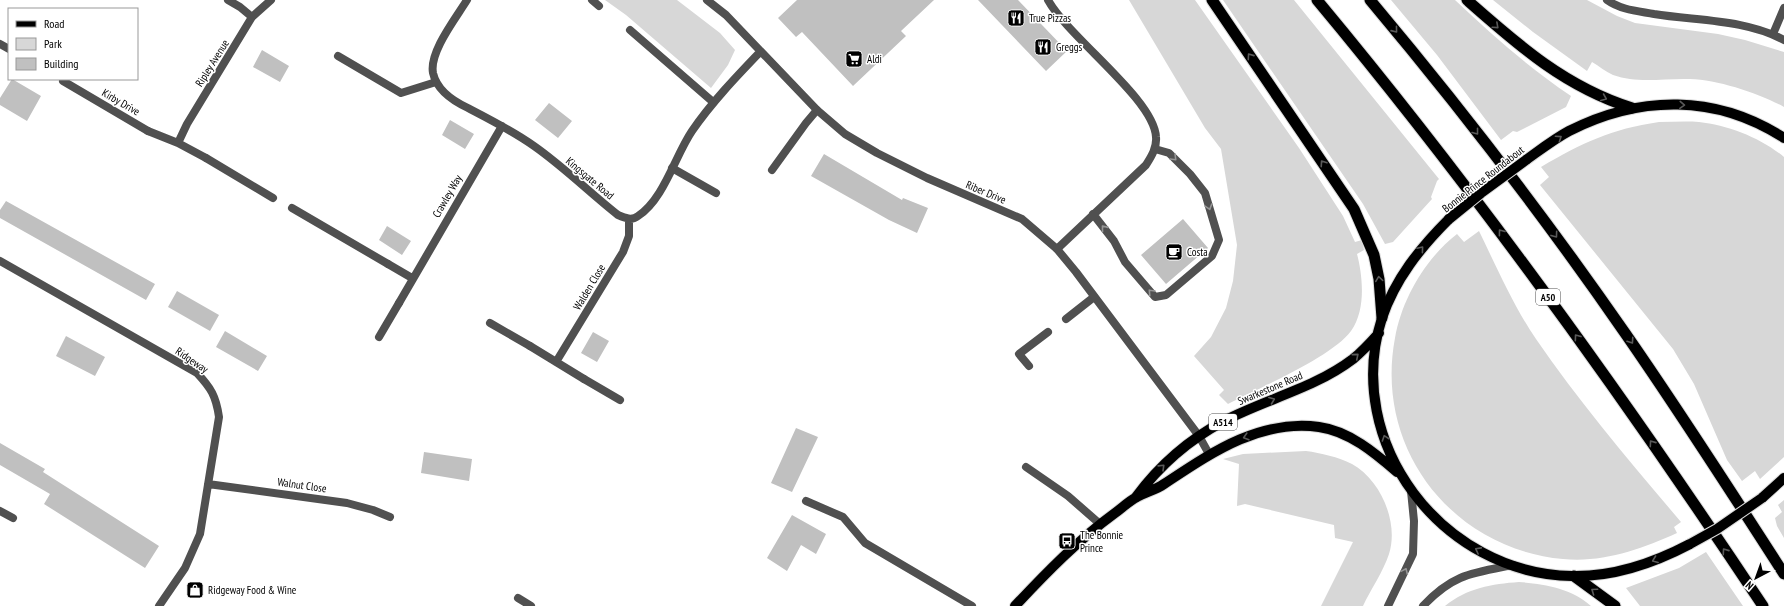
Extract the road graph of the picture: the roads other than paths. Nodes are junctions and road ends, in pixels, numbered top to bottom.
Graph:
1 (228, 0) edge
2 (271, 0) edge
3 (467, 0) edge
4 (592, 0) edge
5 (707, 0) edge
6 (1048, 0) edge
7 (1212, 0) edge
8 (1317, 0) edge
9 (1370, 0) edge
10 (1467, 0) edge
11 (1607, 0) edge
12 (599, 6) dead end
13 (1784, 8) edge
14 (252, 17) junction
15 (630, 30) dead end
16 (1773, 34) junction
17 (1784, 40) edge
18 (760, 52) junction
19 (338, 56) dead end
20 (63, 81) dead end
21 (436, 82) junction
22 (713, 102) junction
23 (1632, 108) junction
24 (817, 110) junction
25 (502, 126) junction
26 (1784, 138) edge
27 (178, 143) junction
28 (1155, 148) junction
29 (672, 168) junction
30 (772, 170) dead end
31 (716, 193) dead end
32 (273, 198) dead end
33 (292, 208) dead end
34 (1093, 214) junction
35 (629, 219) junction
36 (1057, 249) junction
37 (0, 261) edge
38 (412, 278) junction
39 (1094, 296) junction
40 (1382, 318) junction
41 (1066, 319) dead end
42 (490, 323) dead end
43 (1048, 332) dead end
44 (1379, 333) junction
45 (379, 337) dead end
46 (556, 362) junction
47 (1029, 366) dead end
48 (620, 400) dead end
49 (1199, 436) junction
50 (1210, 454) junction
51 (1026, 467) dead end
52 (1400, 474) junction
53 (1784, 478) edge
54 (208, 484) junction
55 (1411, 491) junction
56 (1136, 497) junction
57 (806, 501) dead end
58 (0, 511) edge
59 (390, 517) dead end
60 (13, 518) dead end
61 (1100, 524) junction
62 (1513, 565) junction
63 (1784, 574) edge
64 (1574, 576) junction
65 (518, 598) dead end
66 (159, 606) edge
67 (530, 606) edge
68 (972, 606) edge
69 (1015, 606) edge
70 (1388, 606) edge
71 (1423, 606) edge
72 (1615, 606) edge
73 (1763, 606) edge

1 - 14 street
2 - 14 street, Ripley Avenue
3 - 21 street
4 - 12 street
5 - 18 street, Riber Drive
6 - 28 street
40 -> 7 highway
73 -> 8 highway, A50
9 -> 63 highway
10 -> 23 highway
11 - 16 street
13 - 16 street
14 - 27 street, Ripley Avenue
15 - 22 street
16 - 17 street
18 - 22 street
18 - 24 street, Riber Drive
19 - 21 street
20 - 27 street, Kirby Drive
21 - 25 street, Kingsgate Road
22 - 29 street
23 -> 26 main road, Bonnie Prince Roundabout
40 -> 23 main road, Bonnie Prince Roundabout, bridge
24 - 30 street
24 - 36 street, Riber Drive
25 - 35 street, Kingsgate Road
25 - 38 street, Crawley Way
27 - 32 street
28 - 34 street
28 -> 34 street
29 - 31 street
29 - 35 street
33 - 38 street
34 - 36 street
35 - 46 street, Walden Close
36 - 39 street, Riber Drive
37 - 54 street, Ridgeway
38 - 45 street, Crawley Way
39 - 41 street
39 - 49 street, Riber Drive
40 - 44 main road, Bonnie Prince Roundabout
42 - 46 street
43 - 47 street
49 -> 44 main road, Swarkestone Road / A514
52 -> 44 main road, Bonnie Prince Roundabout
46 - 48 street
49 - 50 street, Riber Drive
56 -> 49 main road, Swarkestone Road / A514
52 -> 50 main road, Swarkestone Road / A514
50 - 56 main road, Swarkestone Road / A514
51 - 61 street
52 - 55 main road, Bonnie Prince Roundabout
53 -> 64 main road, Bonnie Prince Roundabout, bridge
54 - 59 street, Walnut Close
54 - 66 street, Ridgeway
62 -> 55 main road, Bonnie Prince Roundabout
70 -> 55 street
56 - 61 main road, Swarkestone Road / A514
57 - 68 street
58 - 60 street
61 - 69 main road, Swarkestone Road / A514
62 - 64 main road, Bonnie Prince Roundabout
62 - 71 street
72 -> 64 highway
65 - 67 street

